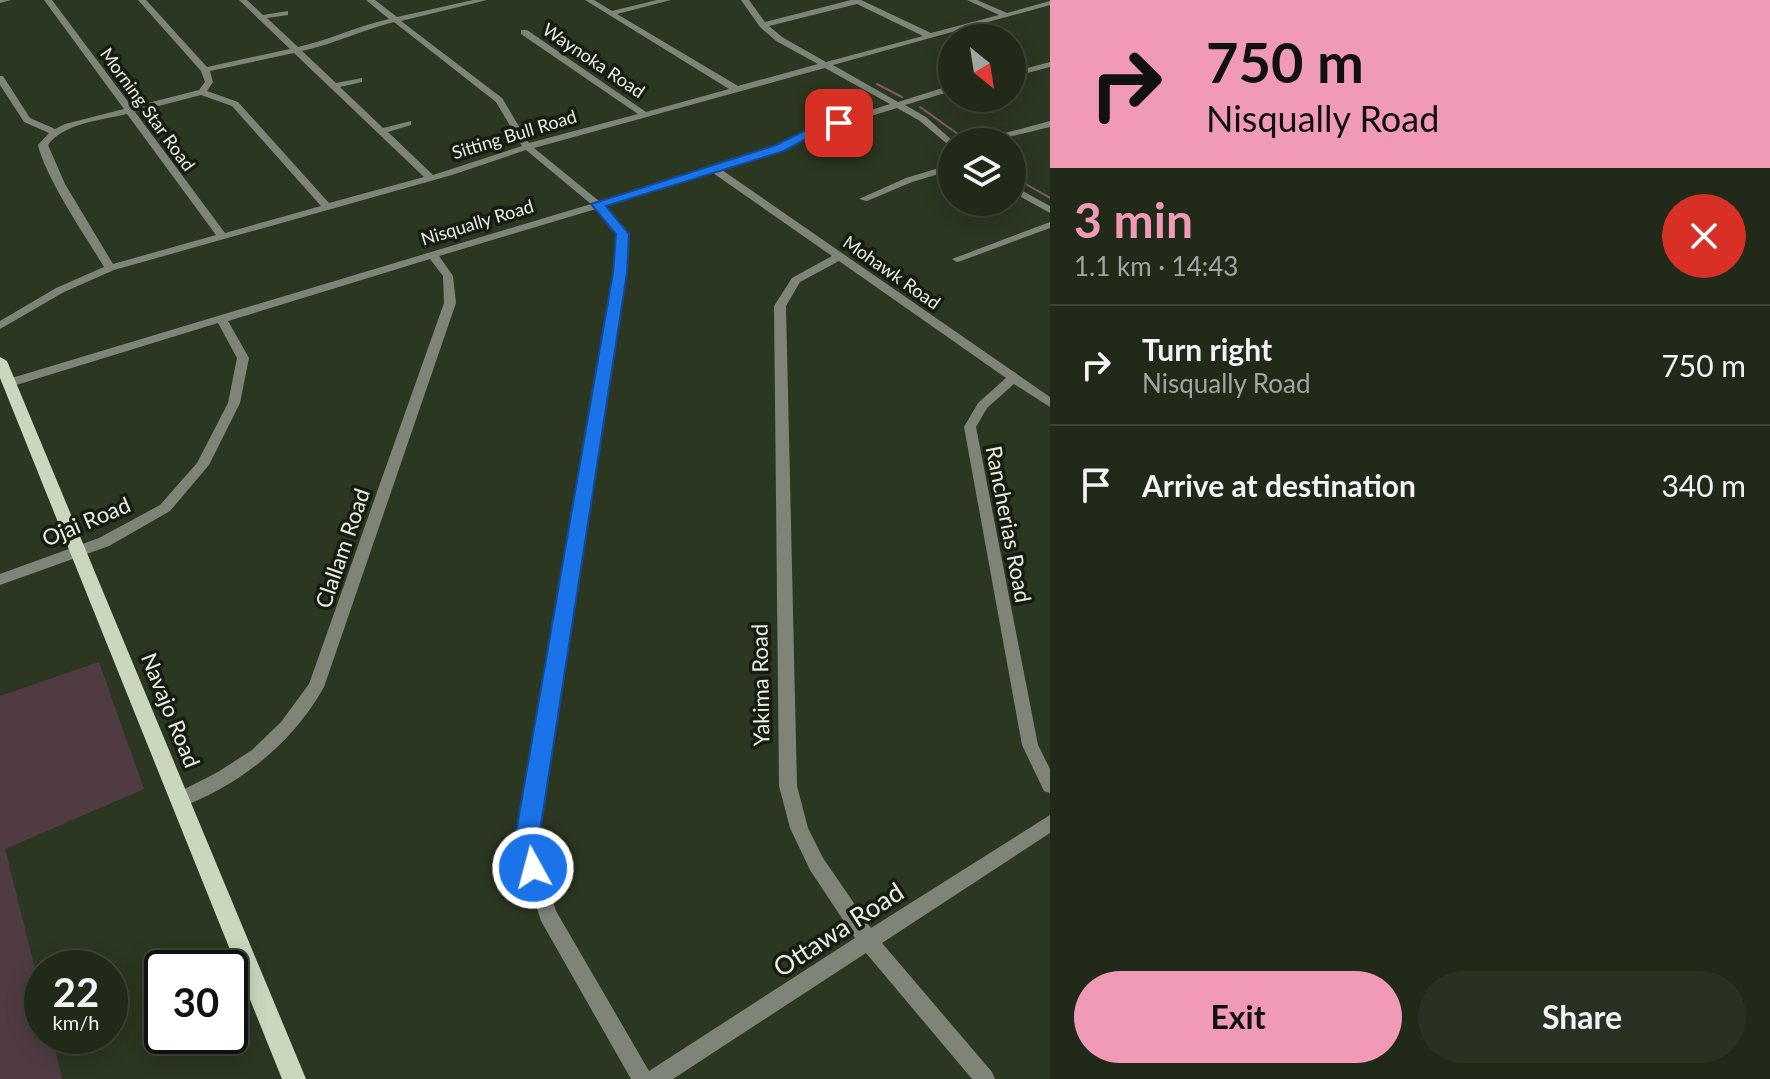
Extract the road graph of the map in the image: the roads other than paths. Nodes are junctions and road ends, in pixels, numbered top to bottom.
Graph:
1 (7, 0) edge
2 (48, 0) edge
3 (142, 0) edge
4 (243, 0) edge
5 (370, 0) edge
6 (480, 0) edge
7 (589, 0) edge
8 (667, 0) edge
9 (745, 0) edge
10 (971, 0) edge
11 (0, 1) edge
12 (856, 1) edge
13 (1050, 3) edge
14 (285, 13) dead end
15 (611, 13) junction
16 (1006, 15) junction
17 (262, 17) junction
18 (395, 19) junction
19 (763, 25) junction
20 (524, 32) dead end
21 (930, 36) junction
22 (295, 50) junction
23 (1050, 64) edge
24 (824, 65) junction
25 (205, 70) junction
26 (1026, 71) edge
27 (0, 78) edge
28 (359, 80) dead end
29 (334, 86) junction
30 (736, 89) junction
31 (202, 92) junction
32 (938, 92) edge
33 (898, 105) junction
34 (129, 111) junction
35 (645, 115) junction
36 (408, 123) dead end
37 (1050, 124) edge
38 (1026, 130) edge
39 (382, 131) junction
40 (55, 132) junction
41 (938, 132) edge
42 (527, 147) junction
43 (714, 169) junction
44 (938, 171) edge
45 (431, 178) junction
46 (1026, 196) edge
47 (864, 199) dead end
48 (597, 204) junction
49 (327, 207) junction
50 (1050, 210) edge
51 (1050, 225) edge
52 (222, 236) junction
53 (433, 255) junction
54 (839, 257) junction
55 (957, 259) dead end
56 (110, 268) junction
57 (221, 319) junction
58 (0, 326) edge
59 (0, 361) edge
60 (1014, 378) junction
61 (9, 383) junction
62 (1050, 403) edge
63 (78, 551) junction
64 (0, 580) edge
65 (1050, 786) edge
66 (179, 800) junction
67 (1050, 823) edge
68 (870, 940) junction
69 (294, 1079) edge
70 (642, 1079) edge
71 (655, 1079) edge
72 (985, 1079) edge

1 - 11 street
2 - 34 street, Morning Star Road
3 - 25 street
4 - 17 street
5 - 18 street
6 - 18 street
7 - 15 street
8 - 15 street
9 - 19 street
10 - 16 street
12 - 19 street
12 - 21 street
13 - 16 street, Sitting Bull Road
14 - 17 street
15 - 30 street
16 - 21 street, Sitting Bull Road
17 - 22 street
18 - 22 street
18 - 42 street
19 - 24 street
20 - 35 street, Waynoka Road
21 - 24 street, Sitting Bull Road
22 - 25 street
22 - 29 street
23 - 26 street
24 - 30 street, Sitting Bull Road
24 - 33 street
25 - 31 street
27 - 40 street
28 - 29 street
29 - 39 street
30 - 35 street, Sitting Bull Road
31 - 34 street
31 - 49 street
32 - 33 street, Nisqually Road
33 - 41 street
33 - 43 street, Nisqually Road
34 - 40 street
34 - 52 street, Morning Star Road
35 - 42 street, Sitting Bull Road
36 - 39 street
37 - 38 street
39 - 45 street
40 - 56 street
42 - 45 street, Sitting Bull Road
42 - 48 street
43 - 48 street, Nisqually Road
43 - 54 street, Mohawk Road
44 - 47 street
45 - 49 street, Sitting Bull Road
46 - 50 street
48 - 53 street, Nisqually Road
48 - 70 street
49 - 52 street, Sitting Bull Road
51 - 55 street
52 - 56 street, Sitting Bull Road
53 - 57 street, Nisqually Road
53 - 66 street, Clallam Road
54 - 60 street, Mohawk Road
54 - 68 street, Yakima Road
56 - 58 street, Sitting Bull Road
57 - 61 street, Nisqually Road
57 - 63 street, Ojai Road
59 - 61 main road, Navajo Road
60 - 62 street, Mohawk Road
60 - 65 street, Rancherias Road
61 - 63 main road, Navajo Road
63 - 64 street, Ojai Road
63 - 66 main road, Navajo Road
66 - 69 main road, Navajo Road
67 - 68 street, Ottawa Road
68 - 71 street, Ottawa Road
68 - 72 street, Yakima Road

